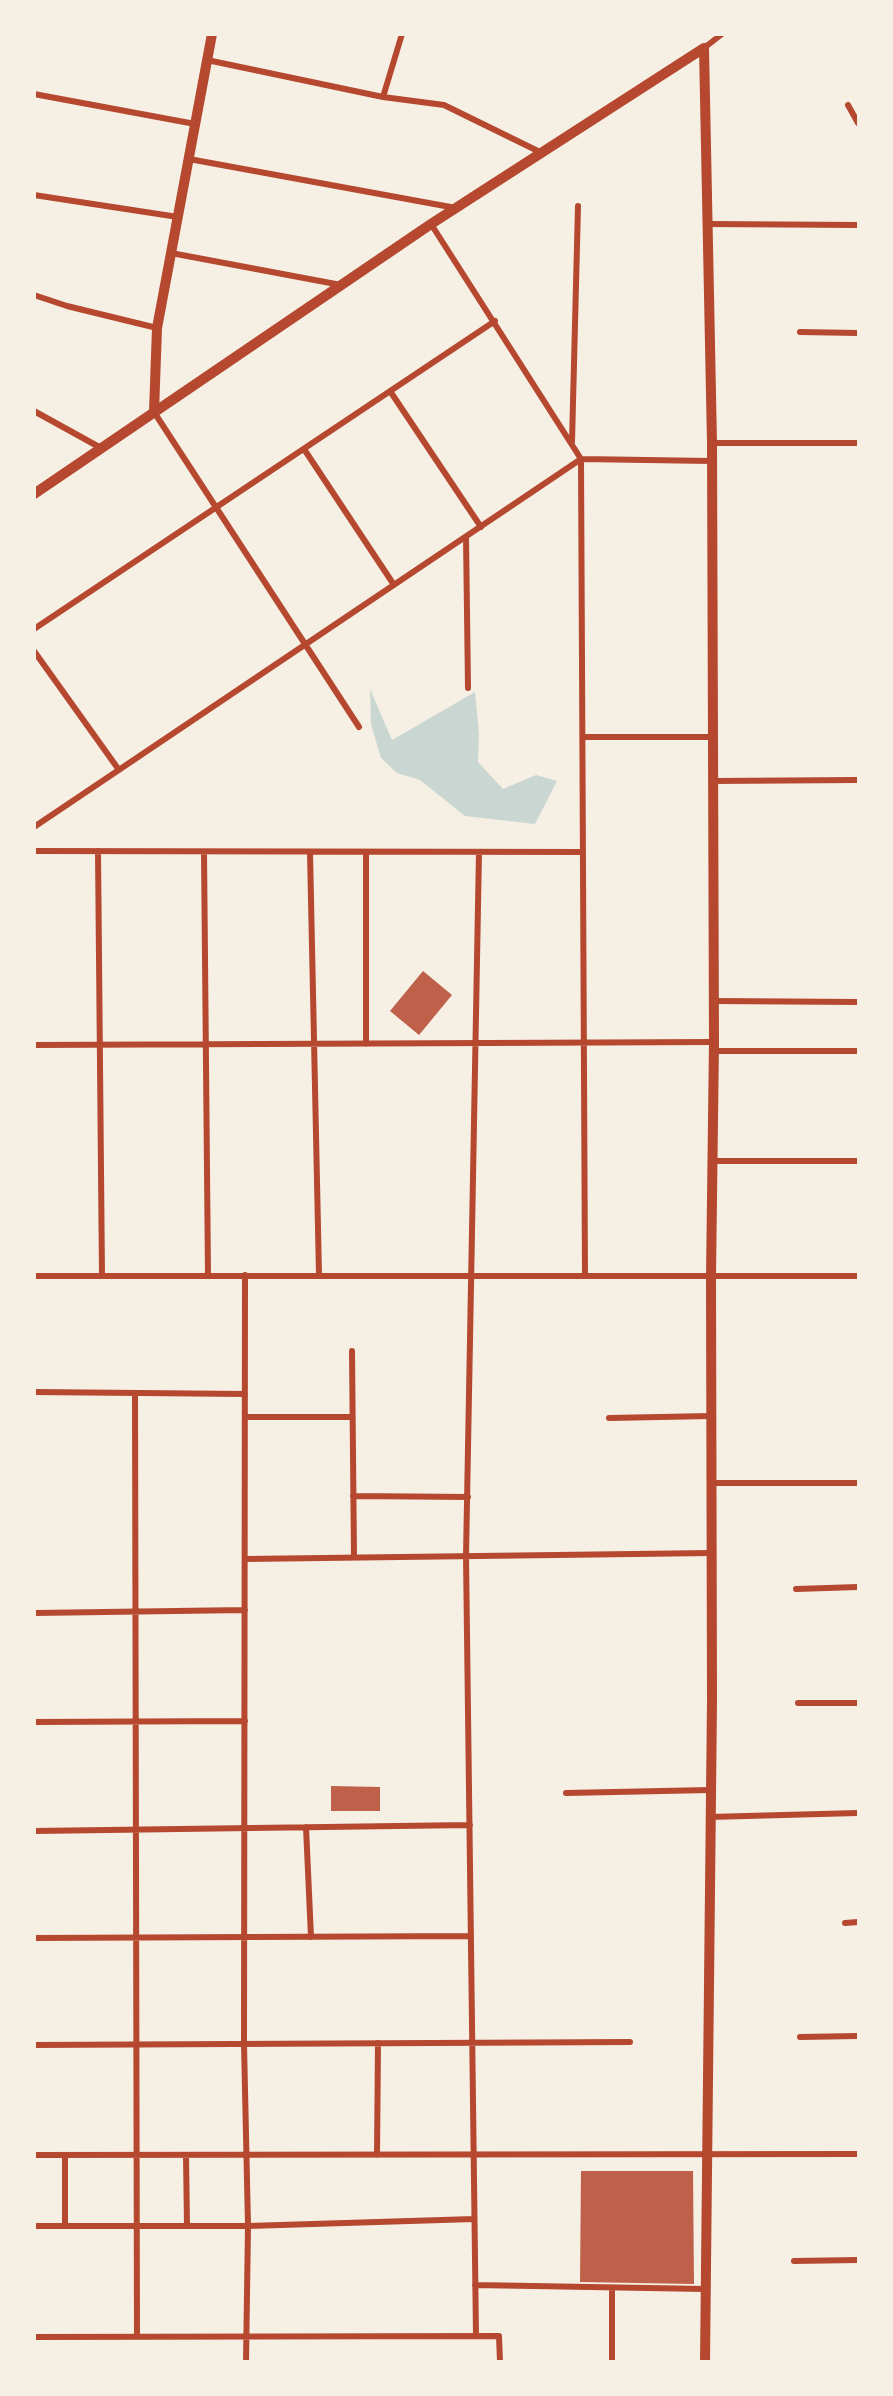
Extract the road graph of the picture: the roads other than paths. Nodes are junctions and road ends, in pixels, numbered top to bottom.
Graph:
1 (212, 34) edge
2 (402, 34) edge
3 (722, 34) edge
4 (704, 48) junction
5 (207, 60) junction
6 (34, 94) edge
7 (383, 97) junction
8 (848, 105) dead end
9 (858, 123) edge
10 (195, 124) junction
11 (542, 153) junction
12 (189, 159) junction
13 (34, 195) edge
14 (578, 206) dead end
15 (456, 208) junction
16 (178, 217) junction
17 (431, 224) junction
18 (707, 224) junction
19 (858, 225) edge
20 (171, 253) junction
21 (341, 285) junction
22 (34, 295) edge
23 (495, 321) junction
24 (157, 328) junction
25 (800, 332) dead end
26 (858, 333) edge
27 (390, 391) junction
28 (34, 411) edge
29 (154, 412) junction
30 (711, 443) junction
31 (858, 443) edge
32 (572, 444) junction
33 (101, 448) junction
34 (304, 449) junction
35 (581, 459) junction
36 (711, 461) junction
37 (34, 494) edge
38 (216, 508) junction
39 (481, 526) junction
40 (466, 537) junction
41 (394, 585) junction
42 (34, 629) edge
43 (305, 644) junction
44 (34, 651) edge
45 (468, 688) dead end
46 (359, 727) dead end
47 (583, 737) junction
48 (713, 737) junction
49 (119, 770) junction
50 (858, 780) edge
51 (713, 781) junction
52 (34, 827) edge
53 (35, 850) edge
54 (98, 852) junction
55 (204, 852) junction
56 (310, 852) junction
57 (366, 852) junction
58 (479, 852) junction
59 (583, 852) junction
60 (714, 1001) junction
61 (858, 1002) edge
62 (584, 1042) junction
63 (476, 1043) junction
64 (100, 1044) junction
65 (206, 1044) junction
66 (314, 1044) junction
67 (366, 1044) junction
68 (34, 1045) edge
69 (714, 1046) junction
70 (858, 1051) edge
71 (712, 1161) junction
72 (858, 1161) edge
73 (245, 1275) junction
74 (319, 1275) junction
75 (34, 1276) edge
76 (102, 1276) junction
77 (208, 1276) junction
78 (585, 1276) junction
79 (858, 1276) edge
80 (471, 1277) junction
81 (711, 1277) junction
82 (352, 1351) dead end
83 (34, 1392) edge
84 (135, 1393) junction
85 (245, 1394) junction
86 (711, 1416) junction
87 (245, 1417) junction
88 (351, 1417) junction
89 (609, 1418) dead end
90 (711, 1483) junction
91 (858, 1483) edge
92 (353, 1496) junction
93 (468, 1497) junction
94 (711, 1553) junction
95 (466, 1556) junction
96 (354, 1557) junction
97 (245, 1559) junction
98 (858, 1587) edge
99 (796, 1589) dead end
100 (245, 1610) junction
101 (135, 1611) junction
102 (34, 1612) edge
103 (858, 1702) edge
104 (798, 1703) dead end
105 (245, 1721) junction
106 (34, 1722) edge
107 (135, 1722) junction
108 (710, 1790) junction
109 (566, 1793) dead end
110 (858, 1813) edge
111 (709, 1817) junction
112 (470, 1825) junction
113 (306, 1827) junction
114 (245, 1828) junction
115 (136, 1830) junction
116 (34, 1831) edge
117 (858, 1922) edge
118 (845, 1923) dead end
119 (471, 1936) junction
120 (245, 1937) junction
121 (311, 1937) junction
122 (34, 1938) edge
123 (136, 1938) junction
124 (800, 2037) dead end
125 (858, 2037) edge
126 (630, 2042) dead end
127 (378, 2043) junction
128 (472, 2043) junction
129 (136, 2044) junction
130 (244, 2044) junction
131 (34, 2045) edge
132 (706, 2154) junction
133 (858, 2154) edge
134 (34, 2155) edge
135 (65, 2155) junction
136 (136, 2155) junction
137 (186, 2155) junction
138 (246, 2155) junction
139 (377, 2155) junction
140 (474, 2155) junction
141 (474, 2219) junction
142 (34, 2226) edge
143 (65, 2226) junction
144 (187, 2226) junction
145 (248, 2226) junction
146 (136, 2227) junction
147 (858, 2260) edge
148 (794, 2261) dead end
149 (475, 2285) junction
150 (612, 2288) junction
151 (705, 2289) junction
152 (476, 2336) junction
153 (34, 2337) edge
154 (137, 2337) junction
155 (246, 2337) junction
156 (246, 2361) edge
157 (500, 2361) edge
158 (612, 2361) edge
159 (705, 2361) edge

1 - 5 street
2 - 7 street
3 - 4 street
4 - 11 street
4 - 18 street
5 - 7 street
5 - 10 street
6 - 10 street
7 - 11 street
8 - 9 street
10 - 12 street
11 - 15 street
12 - 15 street
12 - 16 street
13 - 16 street
14 - 32 street
15 - 17 street
16 - 20 street
17 - 21 street
17 - 23 street
18 - 19 street
18 - 30 street
20 - 21 street
20 - 24 street
21 - 29 street
22 - 24 street
23 - 27 street
23 - 32 street
24 - 29 street
25 - 26 street
27 - 34 street
27 - 39 street
28 - 33 street
29 - 33 street
29 - 38 street
30 - 31 street
30 - 36 street
32 - 35 street
33 - 37 street
34 - 38 street
34 - 41 street
35 - 36 street
35 - 39 street
35 - 47 street
36 - 48 street
38 - 42 street
38 - 43 street
39 - 40 street
40 - 41 street
40 - 45 street
41 - 43 street
43 - 46 street
43 - 49 street
44 - 49 street
47 - 48 street
47 - 59 street
48 - 51 street
49 - 52 street
50 - 51 street
51 - 60 street
53 - 54 street
54 - 55 street
54 - 64 street
55 - 56 street
55 - 65 street
56 - 57 street
56 - 66 street
57 - 58 street
57 - 67 street
58 - 59 street
58 - 63 street
59 - 62 street
60 - 61 street
60 - 69 street
62 - 63 street
62 - 69 street
62 - 78 street
63 - 67 street
63 - 80 street
64 - 65 street
64 - 68 street
64 - 76 street
65 - 66 street
65 - 77 street
66 - 67 street
66 - 74 street
69 - 70 street
69 - 71 street
71 - 72 street
71 - 81 street
73 - 74 street
73 - 77 street
73 - 85 street
74 - 80 street
75 - 76 street
76 - 77 street
78 - 80 street
78 - 81 street
79 - 81 street
80 - 93 street
81 - 86 street
82 - 88 street
83 - 84 street
84 - 85 street
84 - 101 street
85 - 87 street
86 - 89 street
86 - 90 street
87 - 88 street
87 - 97 street
88 - 92 street
90 - 91 street
90 - 94 street
92 - 93 street
92 - 96 street
93 - 95 street
94 - 95 street
94 - 108 street
95 - 96 street
95 - 112 street
96 - 97 street
97 - 100 street
98 - 99 street
100 - 101 street
100 - 105 street
101 - 102 street
101 - 107 street
103 - 104 street
105 - 107 street
105 - 114 street
106 - 107 street
107 - 115 street
108 - 109 street
108 - 111 street
110 - 111 street
111 - 132 street
112 - 113 street
112 - 119 street
113 - 114 street
113 - 121 street
114 - 115 street
114 - 120 street
115 - 116 street
115 - 123 street
117 - 118 street
119 - 121 street
119 - 128 street
120 - 121 street
120 - 123 street
120 - 130 street
122 - 123 street
123 - 129 street
124 - 125 street
126 - 128 street
127 - 128 street
127 - 130 street
127 - 139 street
128 - 140 street
129 - 130 street
129 - 131 street
129 - 136 street
130 - 138 street
132 - 133 street
132 - 140 street
132 - 151 street
134 - 135 street
135 - 136 street
135 - 143 street
136 - 137 street
136 - 146 street
137 - 138 street
137 - 144 street
138 - 139 street
138 - 145 street
139 - 140 street
140 - 141 street
141 - 145 street
141 - 149 street
142 - 143 street
143 - 146 street
144 - 145 street
144 - 146 street
145 - 155 street
146 - 154 street
147 - 148 street
149 - 150 street
149 - 152 street
150 - 151 street
150 - 158 street
151 - 159 street
152 - 155 street
152 - 157 street
153 - 154 street
154 - 155 street
155 - 156 street

